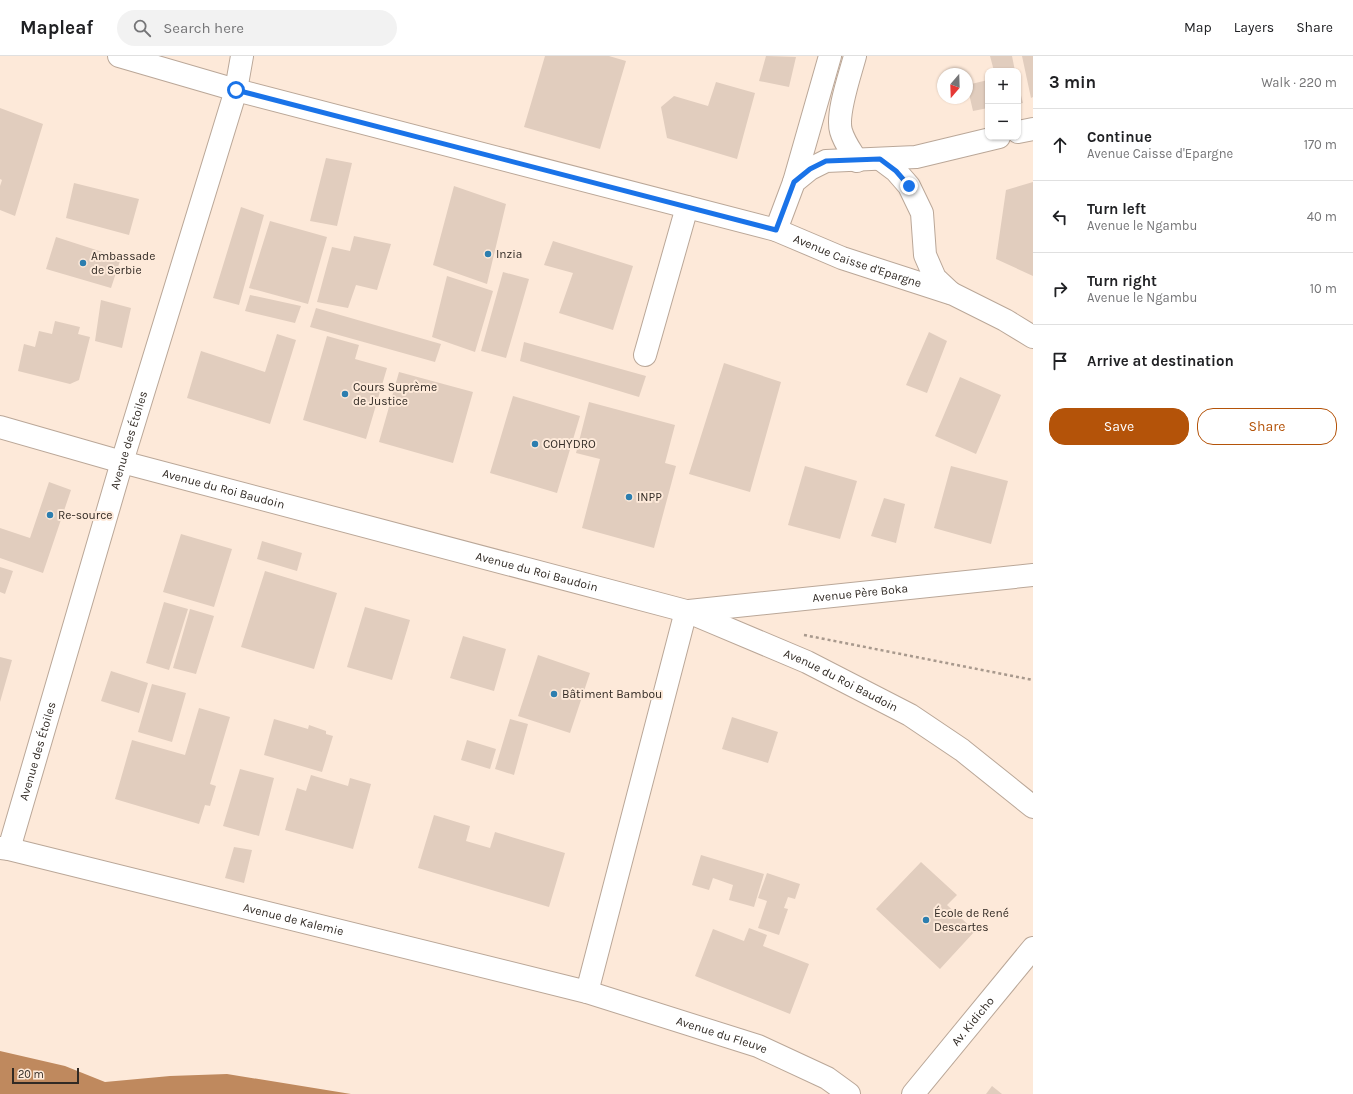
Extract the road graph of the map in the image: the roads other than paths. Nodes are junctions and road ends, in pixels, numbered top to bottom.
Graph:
1 (119, 56) edge
2 (242, 56) edge
3 (830, 56) edge
4 (855, 56) edge
5 (236, 90) junction
6 (1033, 129) edge
7 (1021, 131) edge
8 (987, 140) edge
9 (880, 159) junction
10 (857, 161) junction
11 (794, 182) junction
12 (687, 207) junction
13 (776, 230) junction
14 (953, 294) junction
15 (1033, 337) edge
16 (644, 355) dead end
17 (0, 427) edge
18 (122, 462) junction
19 (1033, 575) edge
20 (686, 611) junction
21 (1033, 807) edge
22 (4, 848) edge
23 (1033, 948) edge
24 (587, 992) junction
25 (849, 1094) edge
26 (913, 1094) edge

1 - 5 street, Avenue Caisse d'Epargne
2 - 5 street, Avenue des Étoiles
3 - 11 street
4 - 10 street
5 - 12 street, Avenue Caisse d'Epargne
5 - 18 street, Avenue des Étoiles
6 - 7 street
8 - 9 street
9 - 10 street
9 - 14 street
10 - 11 street
11 - 13 street
12 - 13 street, Avenue Caisse d'Epargne
12 - 16 street
13 - 14 street, Avenue Caisse d'Epargne
14 - 15 street, Avenue Caisse d'Epargne
17 - 18 street, Avenue du Roi Baudoin
18 - 20 street, Avenue du Roi Baudoin
18 - 22 street, Avenue des Étoiles
19 - 20 street, Avenue Père Boka
20 - 21 street, Avenue du Roi Baudoin
20 - 24 street
22 - 24 street, Avenue de Kalemie
23 - 26 street, Av. Kidicho
24 - 25 street, Avenue du Fleuve

